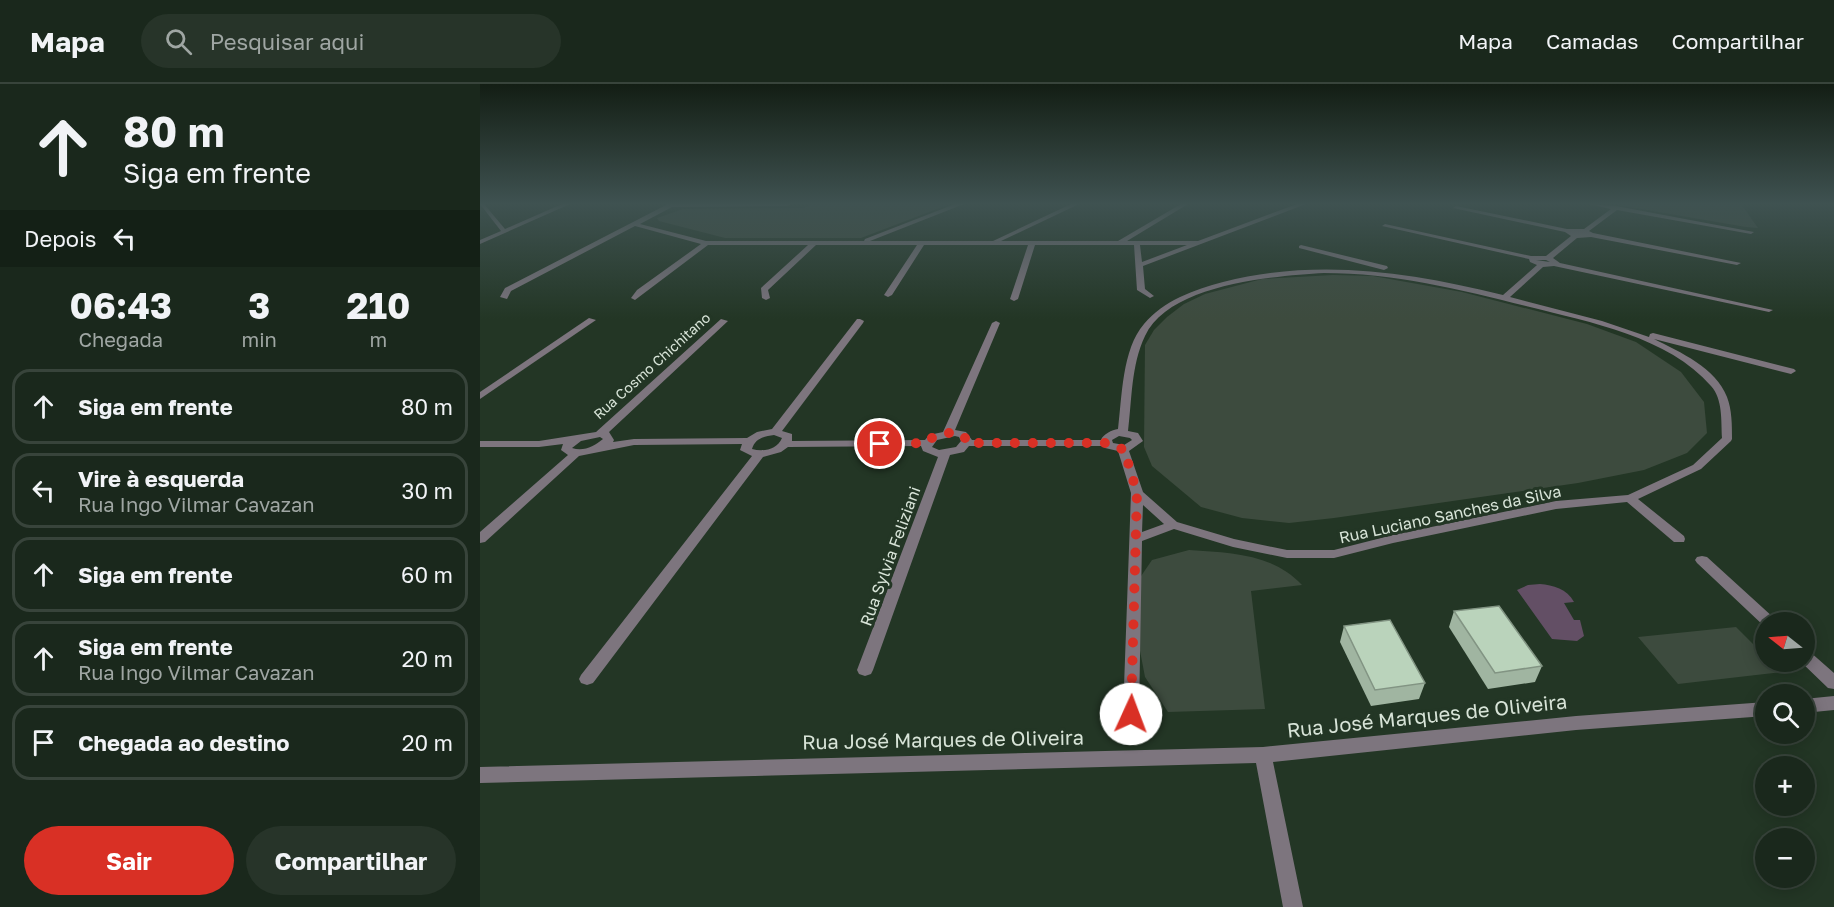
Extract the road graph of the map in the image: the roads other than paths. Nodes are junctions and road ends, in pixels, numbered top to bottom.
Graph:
1 (598, 242) edge
2 (862, 242) edge
3 (1460, 242) edge
4 (1567, 242) edge
5 (1635, 242) edge
6 (706, 243) joint
7 (899, 243) joint
8 (921, 243) junction
9 (992, 243) joint
10 (1032, 243) junction
11 (1120, 243) joint
12 (1137, 243) junction
13 (1199, 243) joint
14 (813, 244) junction
15 (858, 244) junction
16 (1301, 247) dead end
17 (1532, 258) junction
18 (1548, 258) junction
19 (1737, 263) dead end
20 (1556, 264) junction
21 (1140, 265) junction
22 (1541, 265) junction
23 (1435, 281) junction
24 (888, 295) dead end
25 (1150, 296) dead end
26 (504, 297) dead end
27 (766, 297) dead end
28 (635, 298) dead end
29 (1504, 298) junction
30 (1014, 299) dead end
31 (1769, 310) dead end
32 (592, 320) dead end
33 (724, 321) dead end
34 (860, 321) dead end
35 (996, 323) dead end
36 (1606, 324) junction
37 (1712, 351) junction
38 (1693, 365) junction
39 (1791, 371) dead end
40 (480, 396) edge
41 (775, 432) junction
42 (1123, 432) junction
43 (948, 433) junction
44 (605, 435) junction
45 (577, 439) junction
46 (749, 441) junction
47 (634, 442) junction
48 (927, 443) junction
49 (966, 443) junction
50 (1106, 443) junction
51 (480, 444) edge
52 (539, 444) junction
53 (786, 444) junction
54 (599, 448) junction
55 (1124, 449) junction
56 (571, 452) junction
57 (759, 454) junction
58 (945, 454) junction
59 (1137, 493) junction
60 (1630, 498) junction
61 (1173, 525) junction
62 (480, 539) edge
63 (1136, 539) junction
64 (1679, 539) dead end
65 (1702, 560) dead end
66 (1758, 612) edge
67 (1815, 665) edge
68 (865, 670) dead end
69 (587, 679) dead end
70 (1834, 683) edge
71 (1834, 704) edge
72 (1815, 705) edge
73 (1755, 710) edge
74 (1131, 714) dead end
75 (1263, 755) junction
76 (480, 775) edge
77 (1293, 907) edge

1 - 26 street
2 - 15 street
3 - 17 street
4 - 18 street
5 - 19 street
6 - 14 street
6 - 28 street
7 - 8 street
7 - 15 street
8 - 9 street
8 - 24 street
9 - 10 street
10 - 11 street
10 - 30 street
11 - 12 street
12 - 13 street
12 - 21 street
13 - 21 street
14 - 15 street
14 - 27 street
16 - 23 street
17 - 18 street
17 - 22 street
18 - 20 street
20 - 22 street
20 - 31 street
21 - 25 street
22 - 29 street
23 - 29 street, Rua Luciano Sanches da Silva
23 - 42 street, Rua Luciano Sanches da Silva
29 - 36 street, Rua Luciano Sanches da Silva
32 - 40 street
33 - 44 street, Rua Cosmo Chichitano
34 - 41 street
35 - 43 street
36 - 37 street
36 - 38 street, Rua Luciano Sanches da Silva
37 - 38 street
37 - 39 street
38 - 60 street, Rua Luciano Sanches da Silva
41 - 46 street
41 - 53 street
42 - 50 street
42 - 55 street
43 - 48 street
43 - 49 street
44 - 45 street
44 - 47 street
44 - 54 street, Rua Cosmo Chichitano
45 - 52 street
45 - 56 street
46 - 47 street
46 - 57 street
47 - 54 street
48 - 53 street
48 - 58 street
49 - 50 street
49 - 58 street
50 - 55 street
51 - 52 street
52 - 56 street
53 - 57 street
54 - 56 street
55 - 59 street
56 - 62 street
57 - 69 street
58 - 68 street, Rua Sylvia Feliziani
59 - 61 street, Rua Luciano Sanches da Silva
59 - 63 street
60 - 61 street, Rua Luciano Sanches da Silva
60 - 64 street
61 - 63 street
63 - 74 street
65 - 66 street
67 - 70 street
71 - 72 street
73 - 75 street, Rua José Marques de Oliveira
75 - 76 street, Rua José Marques de Oliveira
75 - 77 street

